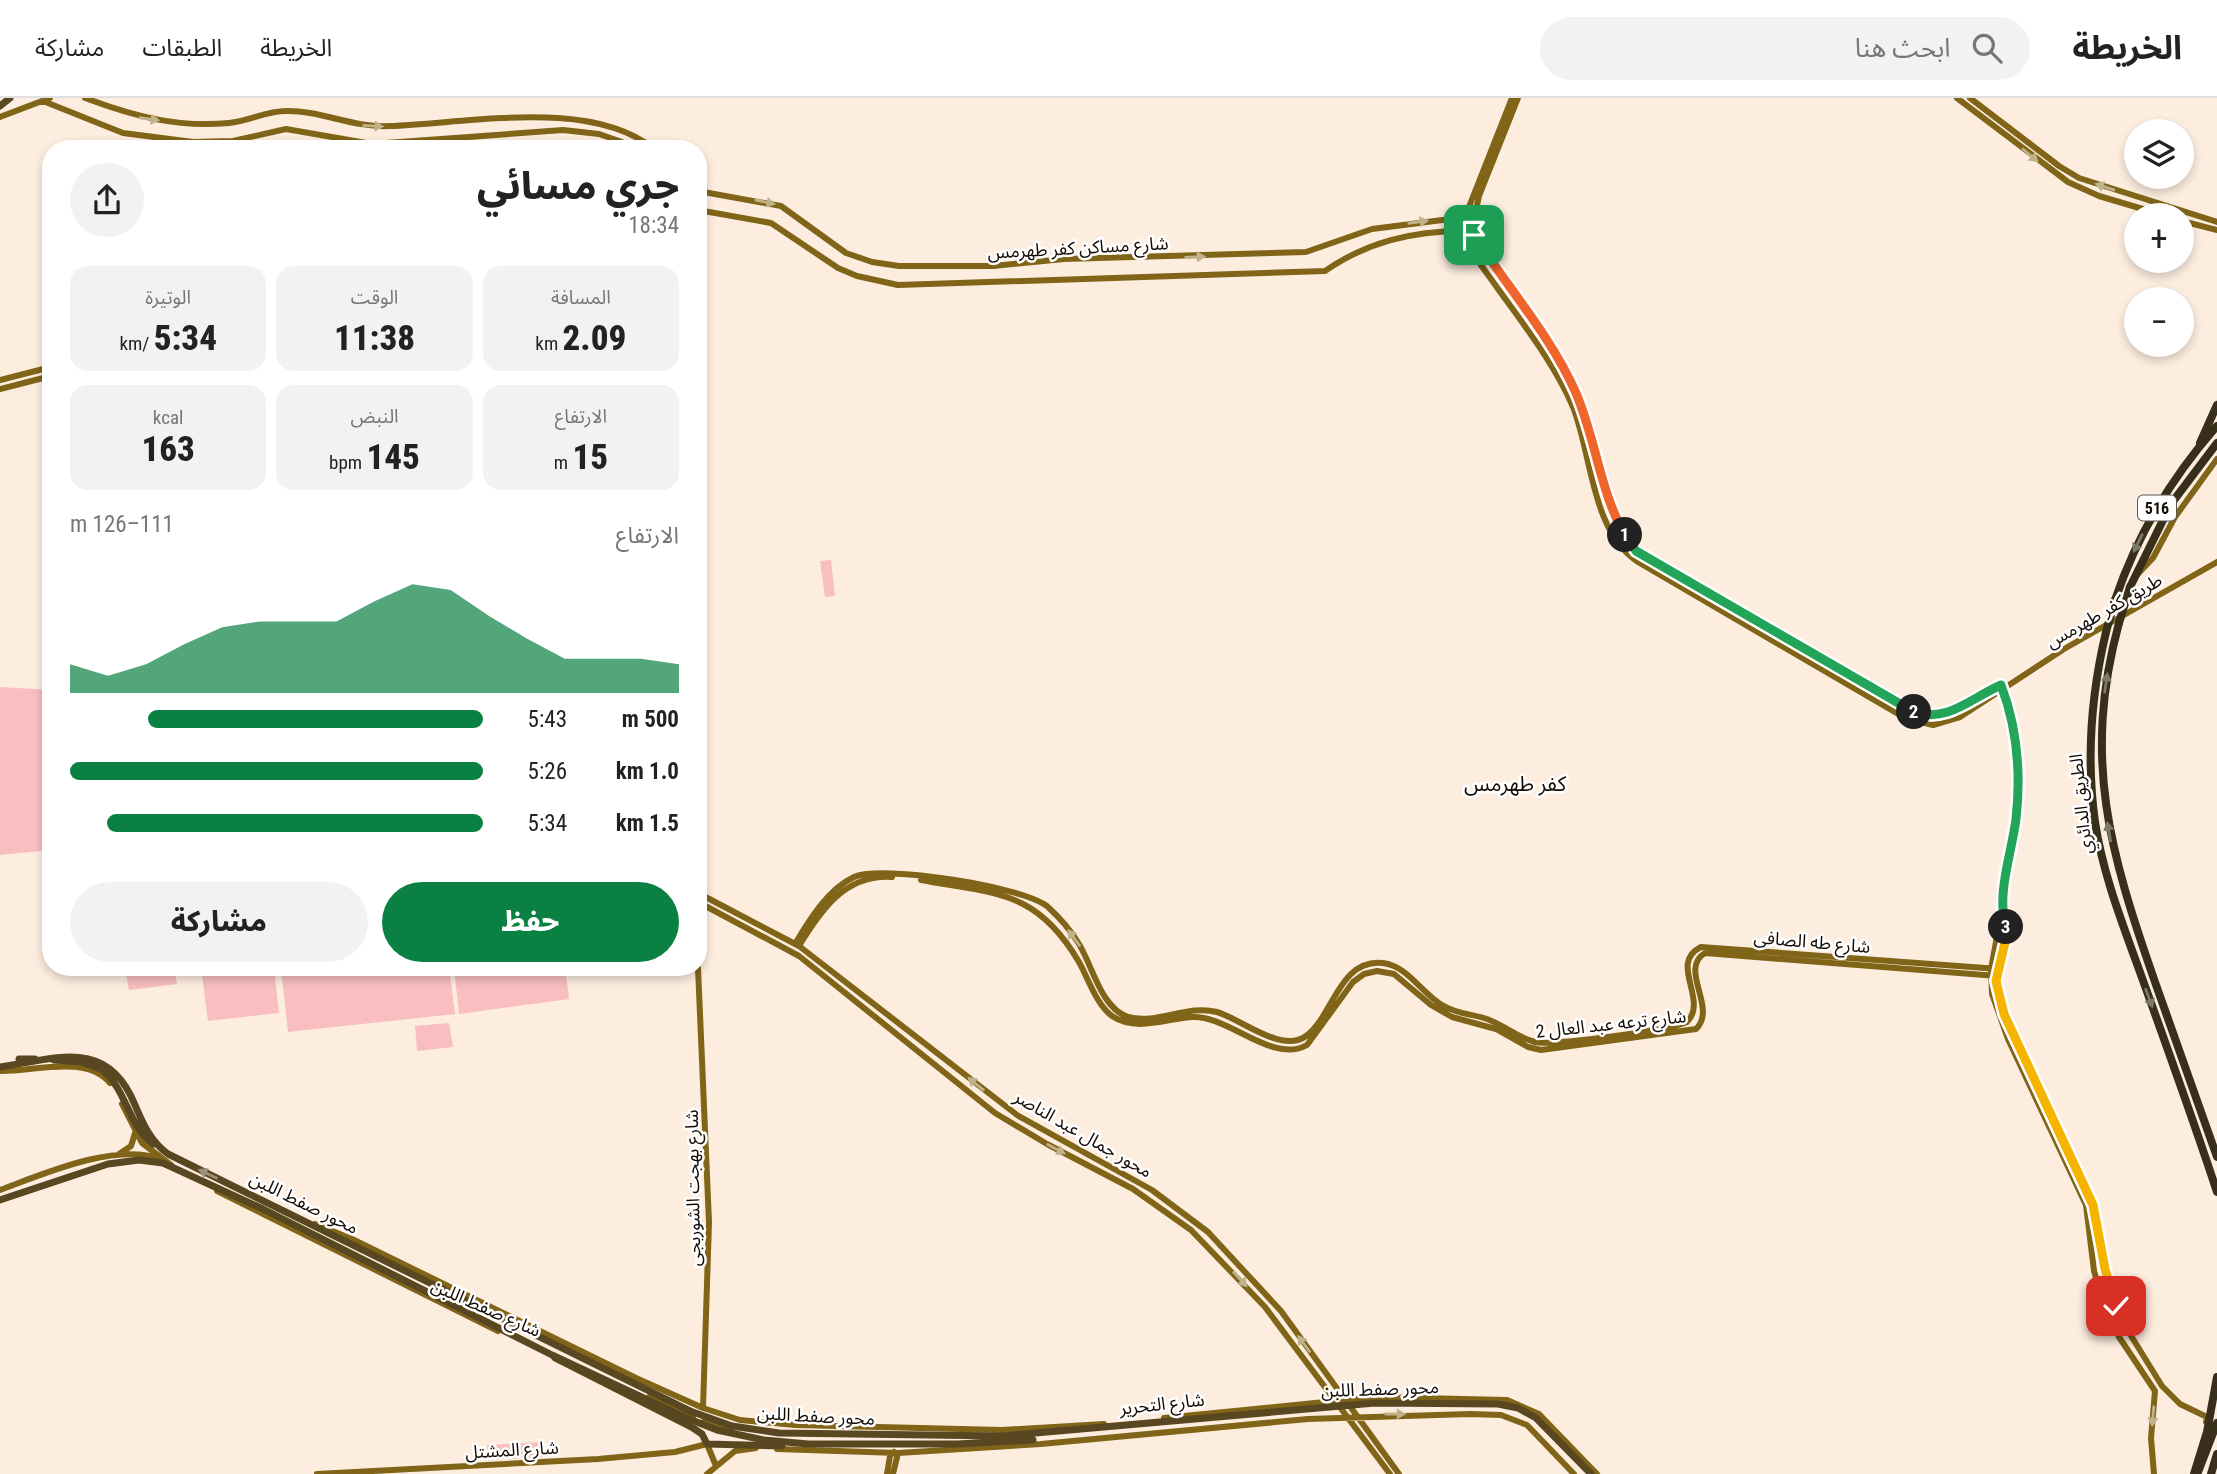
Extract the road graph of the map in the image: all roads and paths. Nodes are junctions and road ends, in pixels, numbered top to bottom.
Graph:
1 (85, 98) edge
2 (1512, 98) edge
3 (1518, 98) edge
4 (1957, 98) edge
5 (1970, 98) edge
6 (46, 100) edge
7 (0, 117) edge
8 (177, 140) edge
9 (237, 140) edge
10 (346, 140) edge
11 (436, 140) edge
12 (616, 140) edge
13 (644, 140) edge
14 (2071, 174) junction
15 (2068, 183) junction
16 (707, 193) edge
17 (2127, 203) edge
18 (707, 212) edge
19 (1465, 217) junction
20 (1474, 217) junction
21 (2217, 222) edge
22 (2194, 224) edge
23 (2217, 230) edge
24 (1463, 231) junction
25 (1473, 231) junction
26 (42, 370) edge
27 (42, 378) edge
28 (0, 380) edge
29 (0, 389) edge
30 (2217, 405) edge
31 (2217, 426) edge
32 (2217, 443) edge
33 (2199, 446) junction
34 (2217, 459) edge
35 (2217, 562) edge
36 (2134, 578) junction
37 (2003, 687) junction
38 (707, 897) edge
39 (707, 907) edge
40 (797, 945) junction
41 (1841, 962) junction
42 (1994, 972) junction
43 (698, 976) edge
44 (1691, 1018) joint
45 (1700, 1025) joint
46 (1563, 1044) junction
47 (19, 1059) dead end
48 (0, 1069) edge
49 (98, 1070) junction
50 (140, 1116) dead end
51 (135, 1132) junction
52 (162, 1150) junction
53 (114, 1155) junction
54 (2217, 1157) edge
55 (165, 1160) junction
56 (0, 1189) edge
57 (2217, 1192) edge
58 (0, 1200) edge
59 (2092, 1215) junction
60 (307, 1223) junction
61 (552, 1355) junction
62 (2217, 1377) edge
63 (2162, 1386) junction
64 (2155, 1391) junction
65 (1343, 1400) junction
66 (1335, 1402) junction
67 (703, 1408) junction
68 (1354, 1416) junction
69 (1345, 1417) junction
70 (2217, 1423) edge
71 (920, 1427) junction
72 (707, 1444) junction
73 (809, 1450) junction
74 (896, 1450) junction
75 (2217, 1454) edge
76 (718, 1464) junction
77 (317, 1474) edge
78 (707, 1474) edge
79 (887, 1474) edge
80 (893, 1474) edge
81 (1390, 1474) edge
82 (1399, 1474) edge
83 (1574, 1474) edge
84 (1589, 1474) edge
85 (1597, 1474) edge
86 (2154, 1474) edge
87 (2194, 1474) edge
88 (2211, 1474) edge

1 -> 13 street
2 - 19 street
3 - 20 street
4 -> 15 street
5 - 14 street
6 - 7 street
6 - 8 street
9 - 10 street
11 - 12 street
14 - 15 street
21 -> 14 street
15 - 17 street
16 -> 19 street, شارع مساكن كفر طهرمس
18 - 24 street
19 - 20 street, شارع مساكن كفر طهرمس
19 - 24 street
20 - 25 street
22 - 23 street
24 - 25 street
24 - 37 street, طريق كفر طهرمس
25 - 37 street, طريق كفر طهرمس
26 - 28 street
27 - 29 street
30 - 33 highway
31 - 33 highway, الطريق الدائري / 516
32 - 36 highway, الطريق الدائري / 516
33 -> 57 highway, الطريق الدائري / 516, bridge
34 - 36 street
35 - 37 street, طريق كفر طهرمس
54 -> 36 highway, الطريق الدائري / 516, bridge
37 - 42 street
38 - 40 street, محور جمال عبد الناصر
39 -> 66 street, محور جمال عبد الناصر
40 - 46 street, شارع ترعه عبد العال 2
65 -> 40 street, محور جمال عبد الناصر
41 - 42 street, شارع طه الصافى
41 - 44 street, شارع طه الصافى
41 - 45 street, شارع طه الصافى
42 - 59 street
43 - 67 street, شارع بهجت الشوربجى
44 - 46 street, شارع ترعه عبد العال 2
45 - 46 street, شارع ترعه عبد العال 2
47 - 49 main road
48 - 49 street
48 - 52 main road, محور صفط اللبن, bridge
49 - 51 street
49 - 52 main road, bridge
50 - 51 street
51 - 53 street
51 - 55 street, شارع صفط اللبن
60 -> 52 main road, محور صفط اللبن, bridge
53 - 55 street, شارع صفط اللبن
53 - 56 street, شارع صفط اللبن
55 - 73 street, شارع صفط اللبن
58 - 61 main road, محور صفط اللبن, bridge
59 - 63 street
59 - 64 street
60 - 67 street, شارع التحرير, bridge
60 - 84 main road, محور صفط اللبن, bridge
61 - 72 main road, bridge
61 - 74 main road, محور صفط اللبن, bridge
62 - 87 highway
63 - 64 street
63 - 87 street
64 -> 86 street
65 - 66 street, شارع التحرير
65 - 68 street, محور جمال عبد الناصر
65 - 85 street, شارع التحرير
66 - 69 street, محور جمال عبد الناصر
66 - 71 street, شارع التحرير
67 - 71 street, شارع التحرير
68 - 69 street, شارع التحرير
68 - 82 street, محور جمال عبد الناصر
68 -> 83 street, شارع التحرير
69 - 74 street, شارع التحرير
69 - 81 street, محور جمال عبد الناصر
70 - 87 highway
71 - 74 street
72 - 74 main road, bridge
72 - 76 street
72 - 77 street, شارع المشتل
73 - 74 street, شارع التحرير
73 - 76 street, شارع التحرير
74 - 79 street
74 - 80 street
74 - 84 main road, محور صفط اللبن, bridge
75 - 88 highway
76 - 78 street, شارع التحرير

